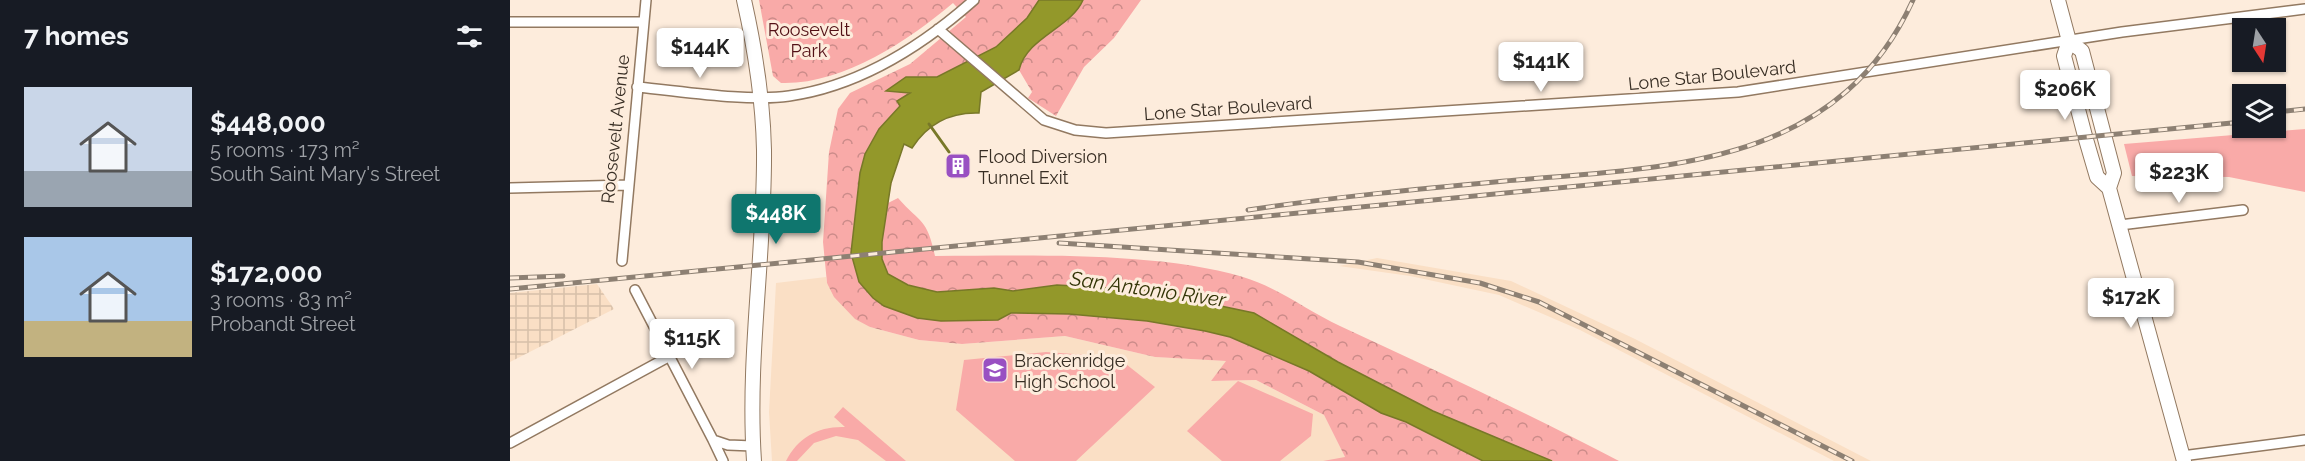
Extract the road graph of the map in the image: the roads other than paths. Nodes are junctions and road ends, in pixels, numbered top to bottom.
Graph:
1 (646, 0) edge
2 (744, 0) edge
3 (974, 0) edge
4 (2058, 0) edge
5 (2305, 9) edge
6 (510, 22) edge
7 (644, 22) junction
8 (938, 29) junction
9 (2069, 41) junction
10 (637, 87) junction
11 (760, 96) junction
12 (628, 185) junction
13 (510, 188) edge
14 (2243, 210) dead end
15 (2120, 225) junction
16 (622, 261) dead end
17 (635, 290) dead end
18 (670, 357) junction
19 (713, 440) junction
20 (2305, 441) edge
21 (510, 443) edge
22 (753, 446) junction
23 (2183, 458) edge
24 (723, 461) edge
25 (754, 461) edge

1 - 7 street, Roosevelt Avenue
2 - 11 main road
3 - 8 street
4 - 9 main road
5 - 9 street, Lone Star Boulevard
6 - 7 street
7 - 10 street, Roosevelt Avenue
8 - 9 street, Lone Star Boulevard
8 - 11 street
9 - 15 main road
10 - 11 street
10 - 12 street, Roosevelt Avenue
11 - 22 main road
12 - 13 street
12 - 16 street, Roosevelt Avenue
14 - 15 street
15 - 23 main road
17 - 18 street
18 - 19 street
18 - 21 street
19 - 22 street
19 - 24 street
20 - 23 street
22 - 25 main road

